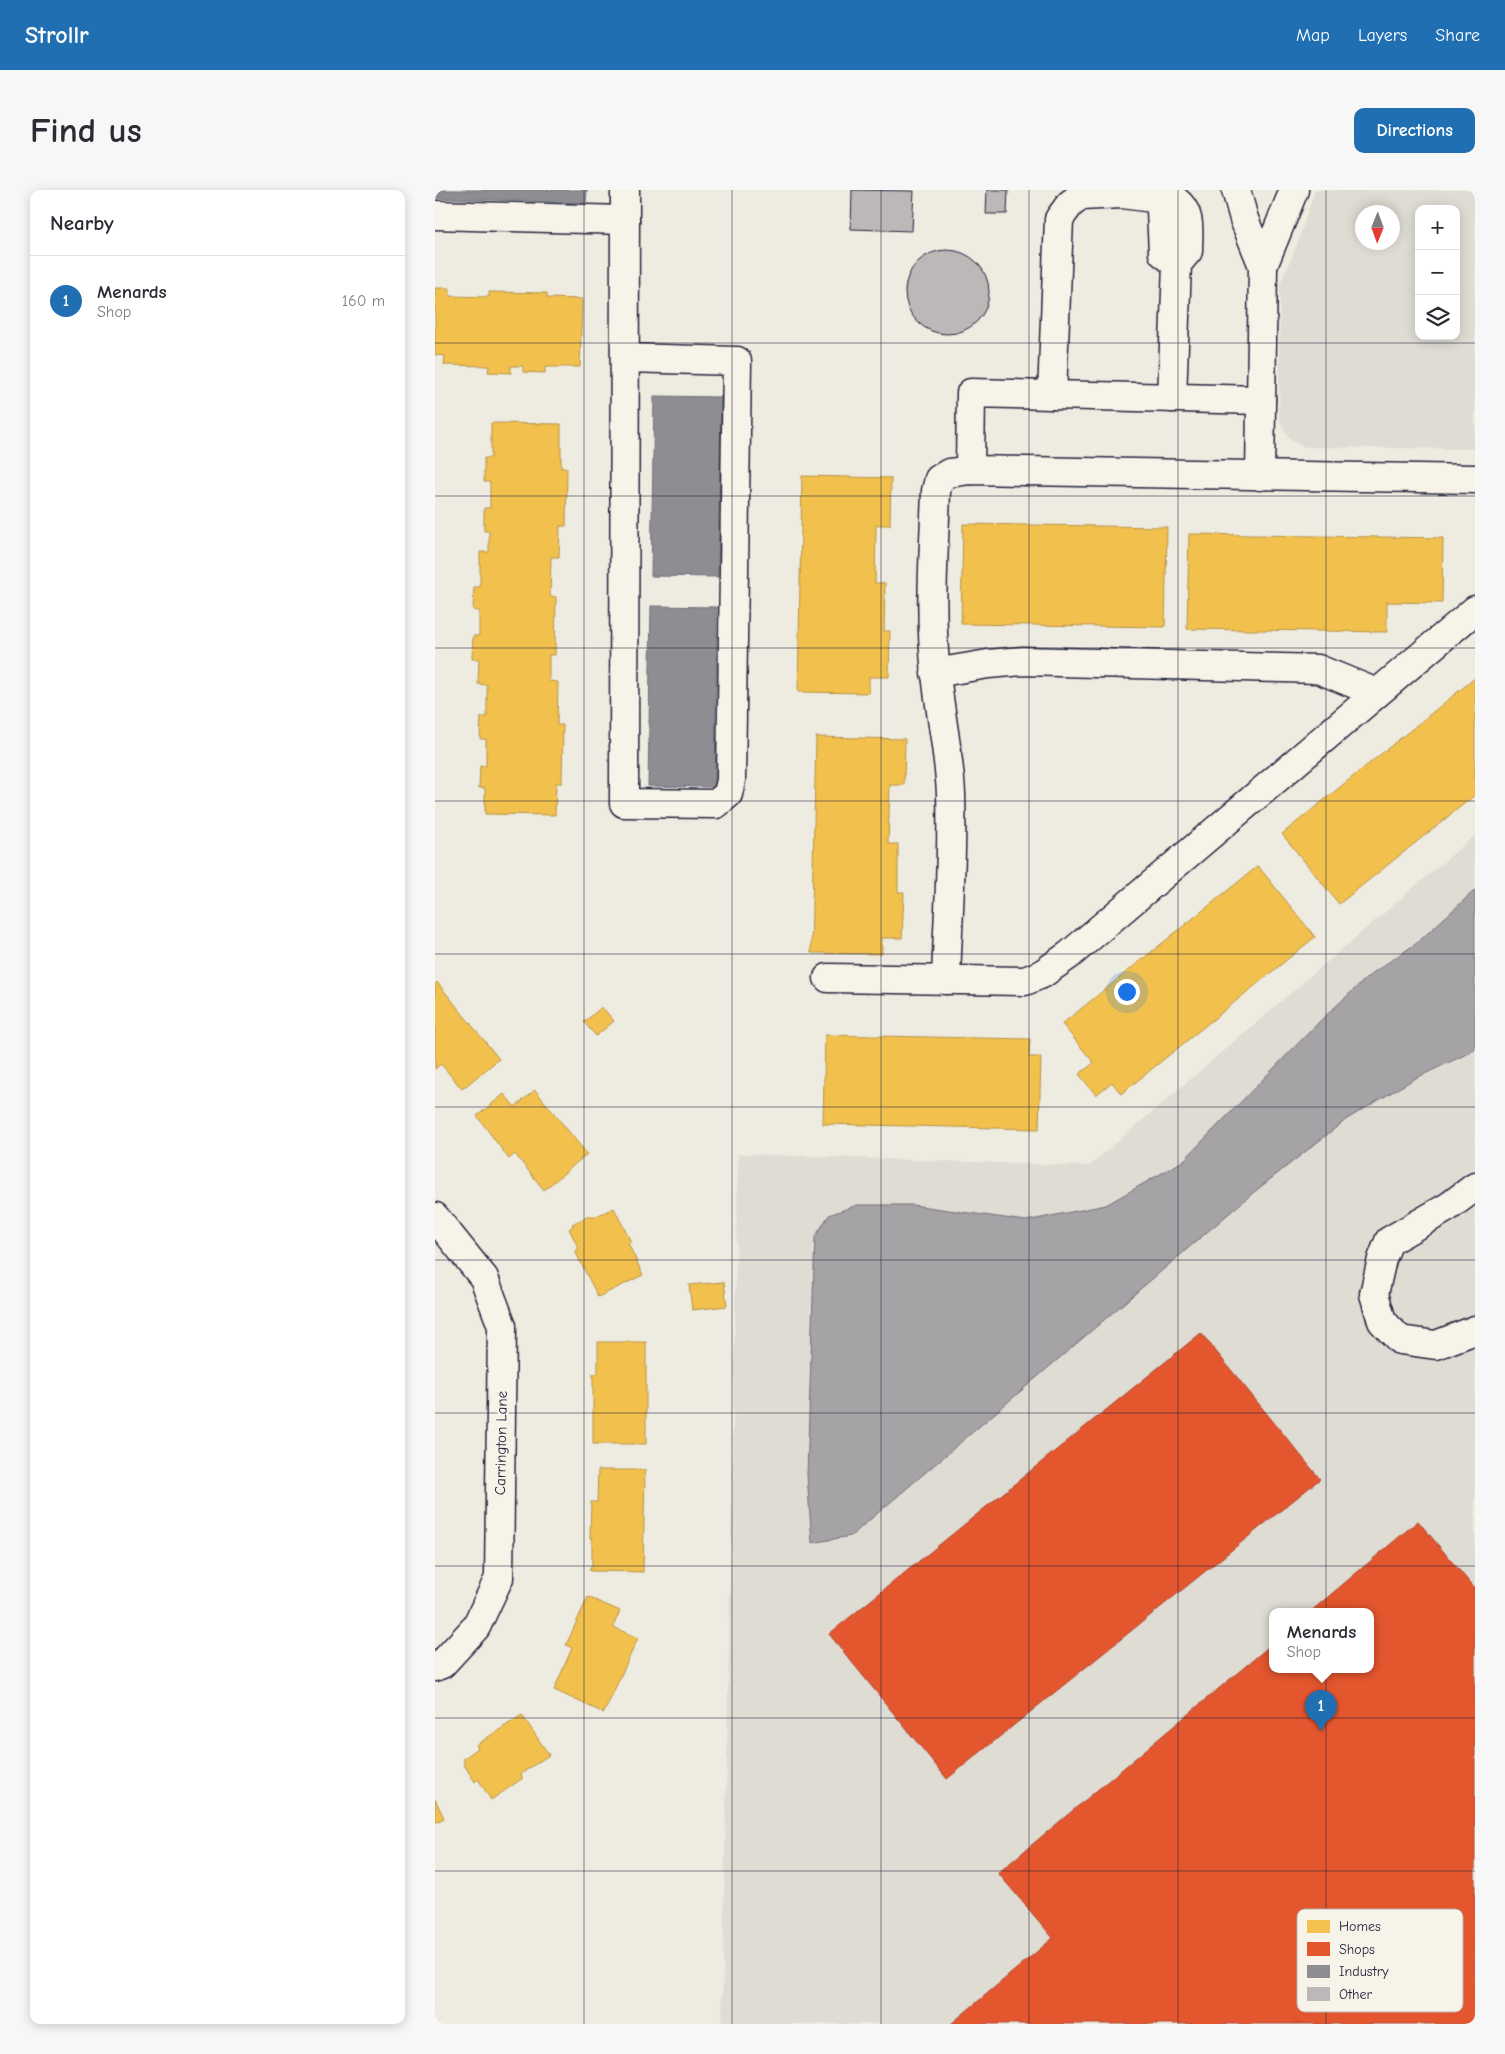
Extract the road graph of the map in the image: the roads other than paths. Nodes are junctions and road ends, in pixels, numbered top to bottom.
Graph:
1 (625, 190) edge
2 (1236, 190) edge
3 (1294, 190) edge
4 (435, 215) edge
5 (625, 220) junction
6 (1263, 266) junction
7 (625, 358) junction
8 (1052, 395) junction
9 (1173, 398) junction
10 (1261, 400) junction
11 (970, 470) junction
12 (1260, 476) junction
13 (1475, 479) edge
14 (1475, 610) edge
15 (935, 673) junction
16 (1377, 693) junction
17 (829, 978) dead end
18 (946, 980) junction
19 (1475, 1187) edge
20 (435, 1217) edge
21 (1475, 1330) edge
22 (435, 1667) edge

1 - 5 street
2 - 6 street
3 - 6 street
4 - 5 street
5 - 7 street
6 - 10 street
7 - 7 street
8 - 9 street
8 - 9 street
8 - 11 street
9 - 10 street
10 - 12 street
11 - 12 street
11 - 15 street
12 - 13 street
14 - 16 street
15 - 16 street
15 - 18 street
16 - 18 street
17 - 18 street
19 - 21 street
20 - 22 street, Carrington Lane

